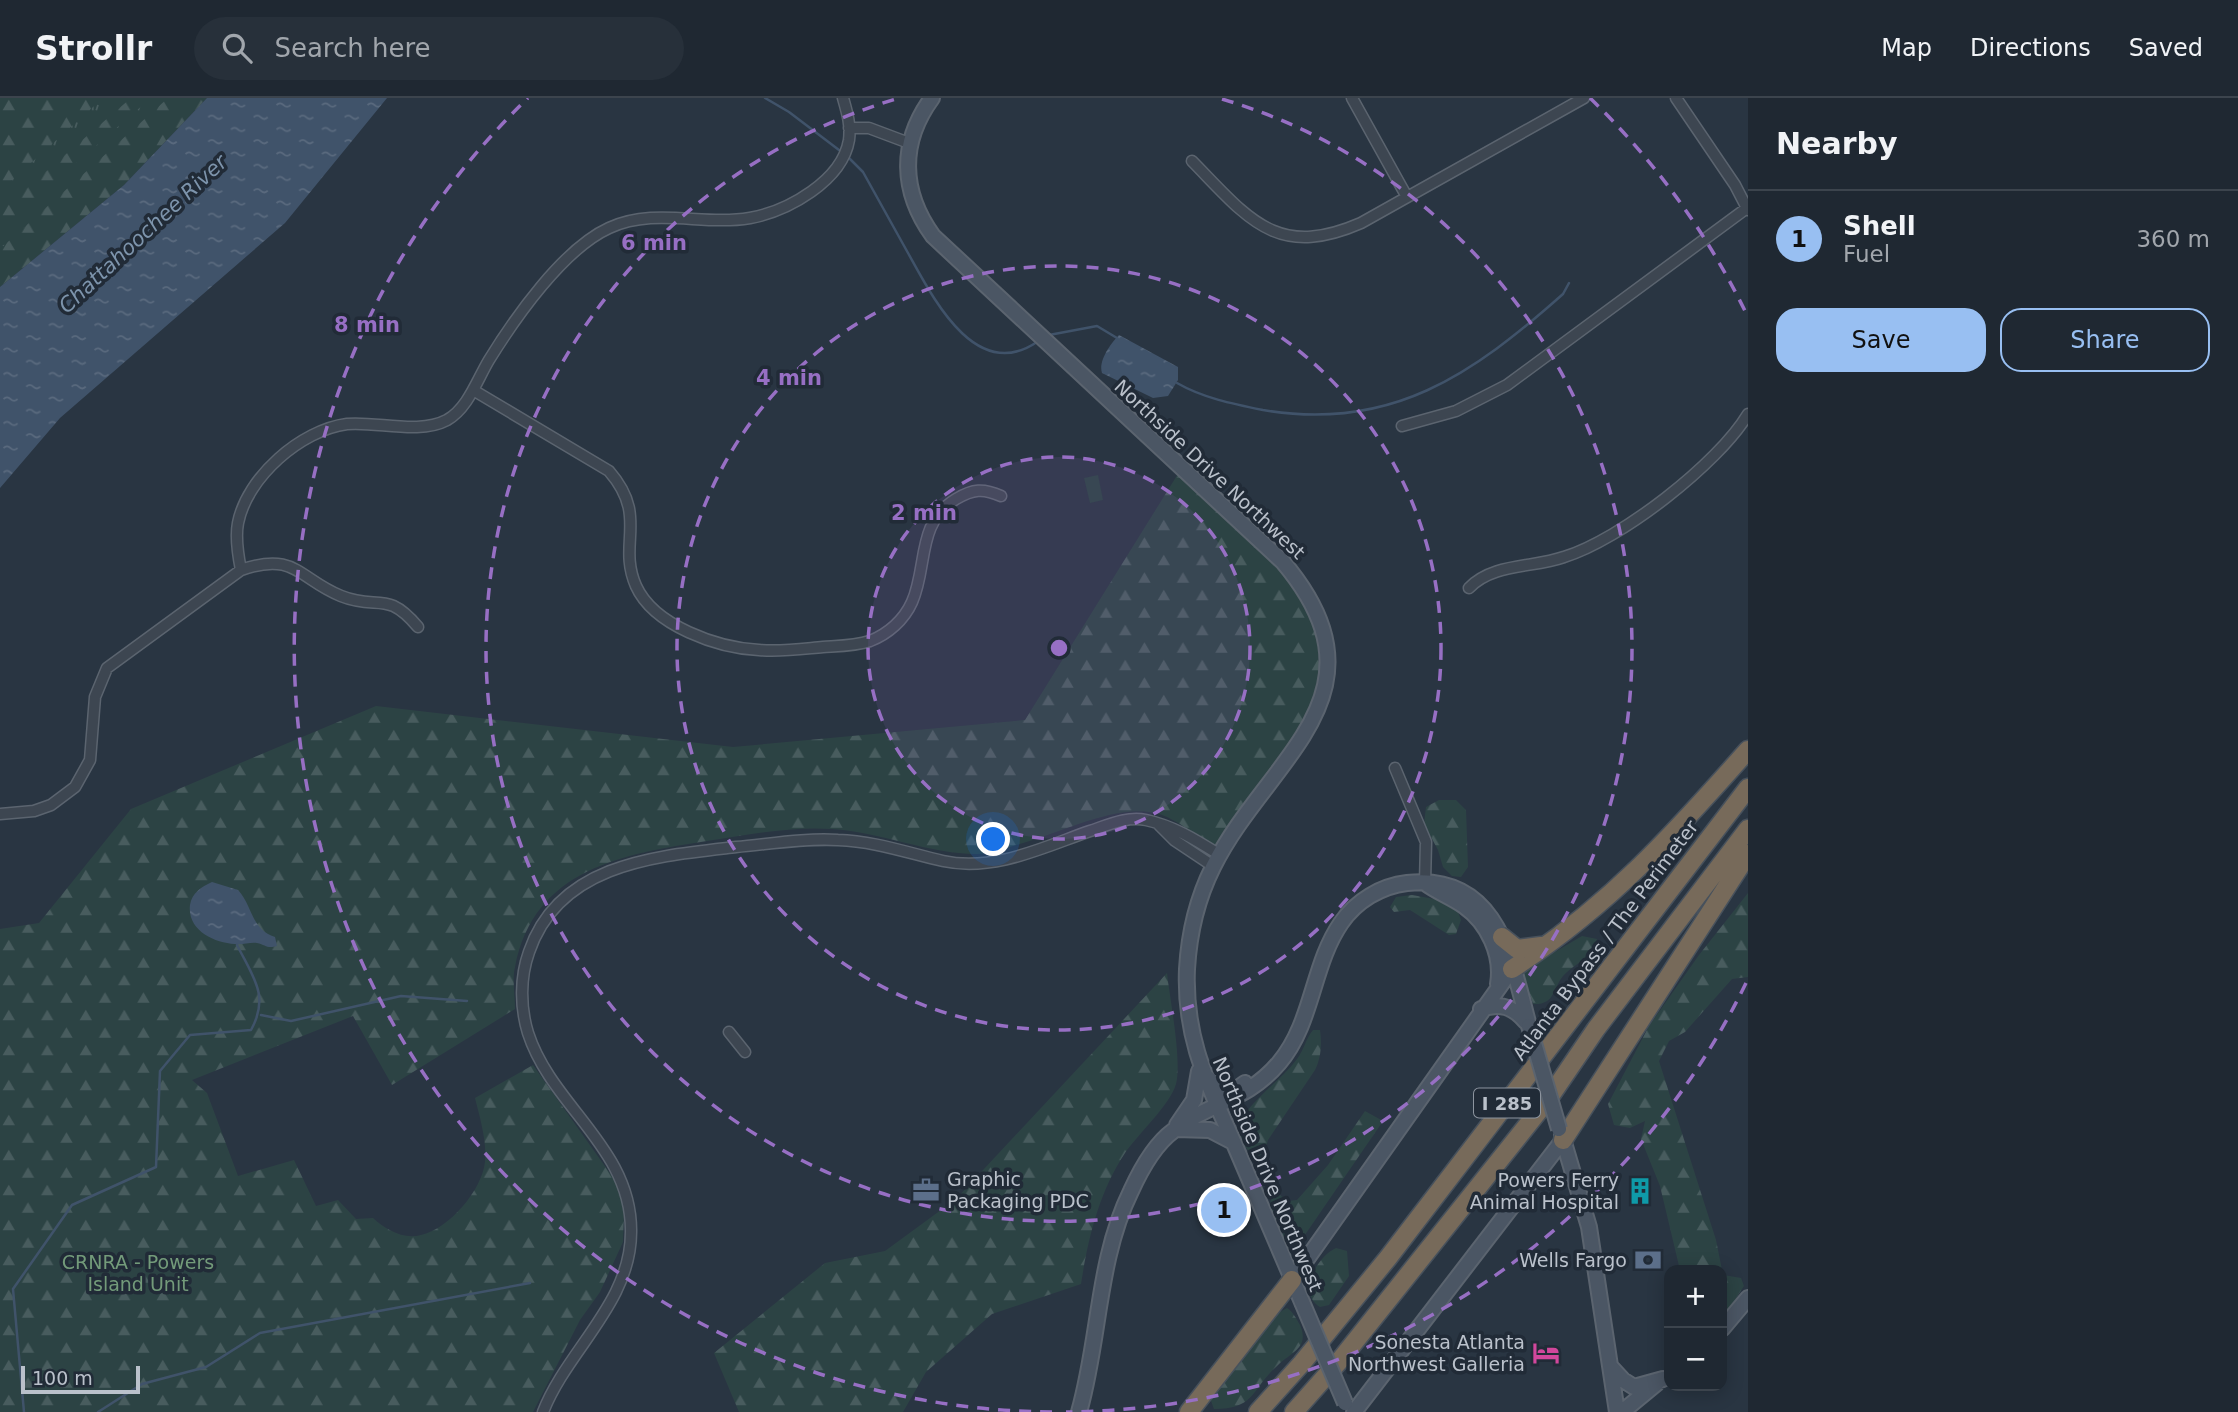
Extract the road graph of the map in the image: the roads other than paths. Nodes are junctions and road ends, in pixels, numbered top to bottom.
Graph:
1 (843, 98) edge
2 (932, 98) edge
3 (1352, 98) edge
4 (1584, 98) edge
5 (1676, 98) edge
6 (849, 128) junction
7 (909, 143) junction
8 (1192, 161) dead end
9 (1407, 197) junction
10 (1748, 209) edge
11 (472, 390) junction
12 (1748, 414) edge
13 (1402, 426) dead end
14 (1001, 496) dead end
15 (241, 570) junction
16 (1469, 588) dead end
17 (418, 627) dead end
18 (1748, 750) edge
19 (1395, 768) dead end
20 (1748, 788) edge
21 (0, 814) edge
22 (1748, 830) edge
23 (1748, 854) edge
24 (1216, 861) junction
25 (1424, 883) junction
26 (1502, 937) junction
27 (1554, 941) junction
28 (1513, 969) junction
29 (1498, 986) junction
30 (1481, 1009) junction
31 (1530, 1026) junction
32 (729, 1032) dead end
33 (1294, 1041) junction
34 (745, 1052) dead end
35 (1199, 1066) junction
36 (1218, 1108) junction
37 (1174, 1130) junction
38 (1561, 1134) junction
39 (1233, 1142) junction
40 (1292, 1280) junction
41 (1748, 1298) edge
42 (1723, 1328) edge
43 (1611, 1365) junction
44 (1664, 1377) edge
45 (1664, 1378) edge
46 (1349, 1409) edge
47 (543, 1412) edge
48 (1079, 1412) edge
49 (1189, 1412) edge
50 (1258, 1412) edge
51 (1294, 1412) edge
52 (1620, 1412) edge

1 - 6 street
2 - 7 street
3 - 9 street
4 - 9 street
5 - 10 street
6 - 7 street
6 - 11 street
7 - 24 street, Northside Drive Northwest
8 - 9 street
10 - 13 street
11 - 14 street
11 - 15 street
12 - 16 street
15 - 17 street
15 - 21 street
18 - 27 highway
19 - 25 street
20 - 50 highway, Atlanta Bypass / The Perimeter / I 285
22 - 51 highway, I 285
23 - 38 highway
24 - 35 street, Northside Drive Northwest
24 - 47 street
25 - 26 street
25 - 29 street
25 - 33 street
26 - 27 highway
26 - 28 street
27 - 28 highway
28 - 29 street
28 - 31 street
29 - 30 street
30 - 31 street
30 - 40 street
31 - 38 street, bridge
32 - 34 street
33 - 35 street
33 - 36 street
35 - 36 street, Northside Drive Northwest
35 - 37 street
36 - 37 street
36 - 39 street, Northside Drive Northwest
37 - 39 street
37 - 48 street
38 - 43 street
38 - 46 street
39 - 40 street, Northside Drive Northwest
40 - 46 street, Northside Drive Northwest, bridge
40 - 49 highway
41 - 42 street
43 - 44 street
43 - 52 street
45 - 52 street

